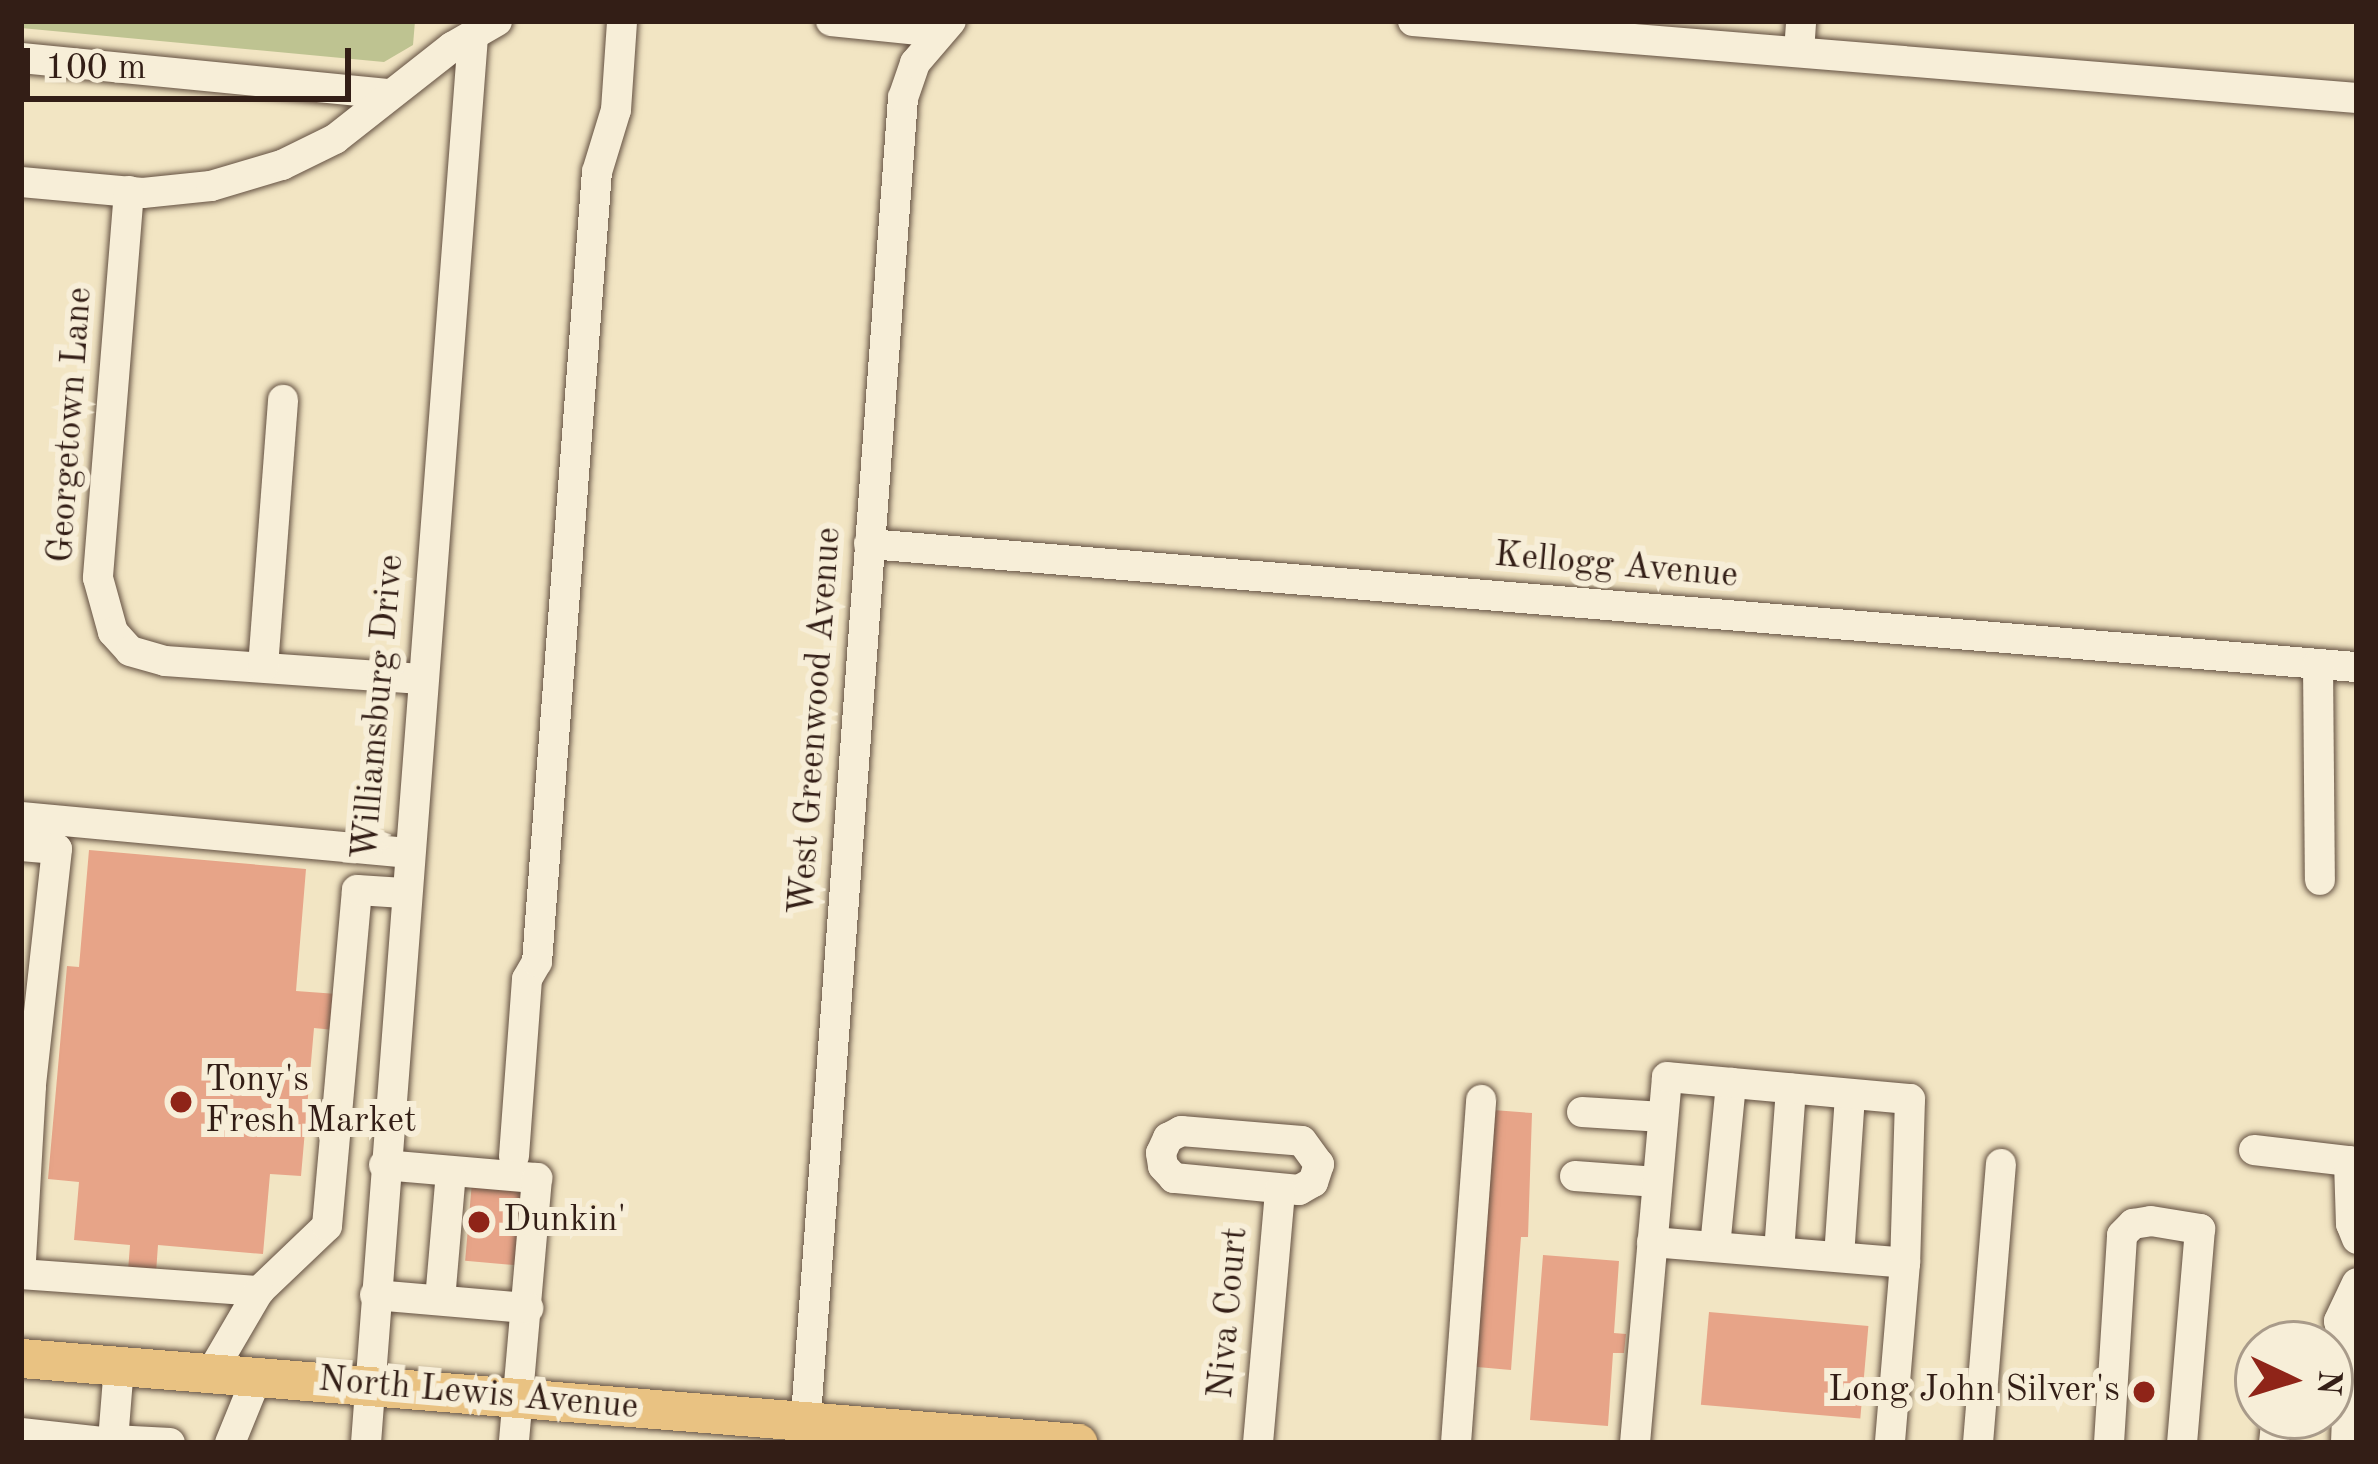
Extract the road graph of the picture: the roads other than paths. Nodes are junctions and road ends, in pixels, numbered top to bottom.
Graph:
1 (622, 21) edge
2 (831, 21) edge
3 (1413, 21) edge
4 (945, 26) edge
5 (1534, 26) edge
6 (465, 31) edge
7 (1800, 37) edge
8 (21, 58) edge
9 (390, 94) junction
10 (2357, 98) edge
11 (21, 182) edge
12 (129, 191) junction
13 (283, 400) dead end
14 (869, 544) junction
15 (2318, 664) junction
16 (262, 668) junction
17 (2357, 668) edge
18 (421, 679) junction
19 (21, 817) edge
20 (21, 846) edge
21 (407, 853) junction
22 (2320, 880) dead end
23 (404, 892) junction
24 (36, 904) edge
25 (32, 967) edge
26 (29, 1022) edge
27 (1731, 1083) junction
28 (26, 1086) edge
29 (1791, 1088) junction
30 (1850, 1094) junction
31 (1481, 1100) dead end
32 (1582, 1112) dead end
33 (1663, 1117) junction
34 (24, 1143) edge
35 (2254, 1150) dead end
36 (514, 1156) dead end
37 (2001, 1164) dead end
38 (384, 1165) junction
39 (451, 1171) junction
40 (1575, 1176) dead end
41 (1657, 1182) junction
42 (1280, 1189) dead end
43 (23, 1200) edge
44 (2357, 1239) edge
45 (1652, 1242) junction
46 (1715, 1247) junction
47 (1779, 1252) junction
48 (1839, 1257) junction
49 (21, 1260) edge
50 (1905, 1263) junction
51 (21, 1274) edge
52 (2356, 1285) edge
53 (259, 1292) junction
54 (375, 1295) junction
55 (440, 1300) junction
56 (528, 1308) junction
57 (21, 1358) edge
58 (119, 1366) junction
59 (211, 1373) junction
60 (257, 1377) junction
61 (368, 1386) junction
62 (522, 1398) junction
63 (21, 1432) edge
64 (804, 1432) edge
65 (113, 1442) edge
66 (170, 1443) edge
67 (230, 1443) edge
68 (366, 1443) edge
69 (514, 1443) edge
70 (1078, 1443) edge
71 (1258, 1443) edge
72 (1456, 1443) edge
73 (1635, 1443) edge
74 (1890, 1443) edge
75 (1978, 1443) edge
76 (2109, 1443) edge
77 (2182, 1443) edge
78 (2346, 1443) edge

1 - 36 street
2 - 4 street
3 - 5 street
4 - 14 street, West Greenwood Avenue
5 - 7 street
6 - 9 street
6 - 18 street, Williamsburg Drive
7 - 10 street
8 - 9 street
9 - 12 street
11 - 12 street
12 - 16 street, Georgetown Lane
13 - 16 street
14 - 15 street, Kellogg Avenue
14 - 64 street, West Greenwood Avenue
15 - 17 street, Kellogg Avenue
15 - 22 street
16 - 18 street, Georgetown Lane
18 - 21 street, Williamsburg Drive
19 - 21 street
20 - 24 street
21 - 23 street, Williamsburg Drive
23 - 38 street, Williamsburg Drive
23 - 53 street
24 - 25 street
25 - 26 street
26 - 28 street
27 - 29 street
27 - 33 street
27 - 46 street
28 - 34 street
29 - 30 street
29 - 47 street
30 - 48 street
30 - 50 street
31 - 72 street
32 - 33 street
33 - 41 street
34 - 43 street
35 - 44 street
37 - 75 street
38 - 39 street
38 - 54 street, Williamsburg Drive
39 - 55 street
39 - 56 street
40 - 41 street
41 - 45 street
42 - 71 street, Niva Court
43 - 49 street
45 - 46 street
45 - 73 street
46 - 47 street
47 - 48 street
48 - 50 street
50 - 74 street
51 - 53 street
52 - 78 street
53 - 59 street
54 - 55 street
54 - 61 street, Williamsburg Drive
55 - 56 street
56 - 62 street
57 - 58 main road, North Lewis Avenue
58 - 59 main road, North Lewis Avenue
58 - 65 street
59 - 60 main road, North Lewis Avenue
60 - 61 main road, North Lewis Avenue
60 - 67 street
61 - 62 main road, North Lewis Avenue
61 - 68 street, Williamsburg Drive
62 - 64 main road, North Lewis Avenue
62 - 69 street
63 - 65 street
64 - 70 main road, North Lewis Avenue
65 - 66 street
76 - 77 street

